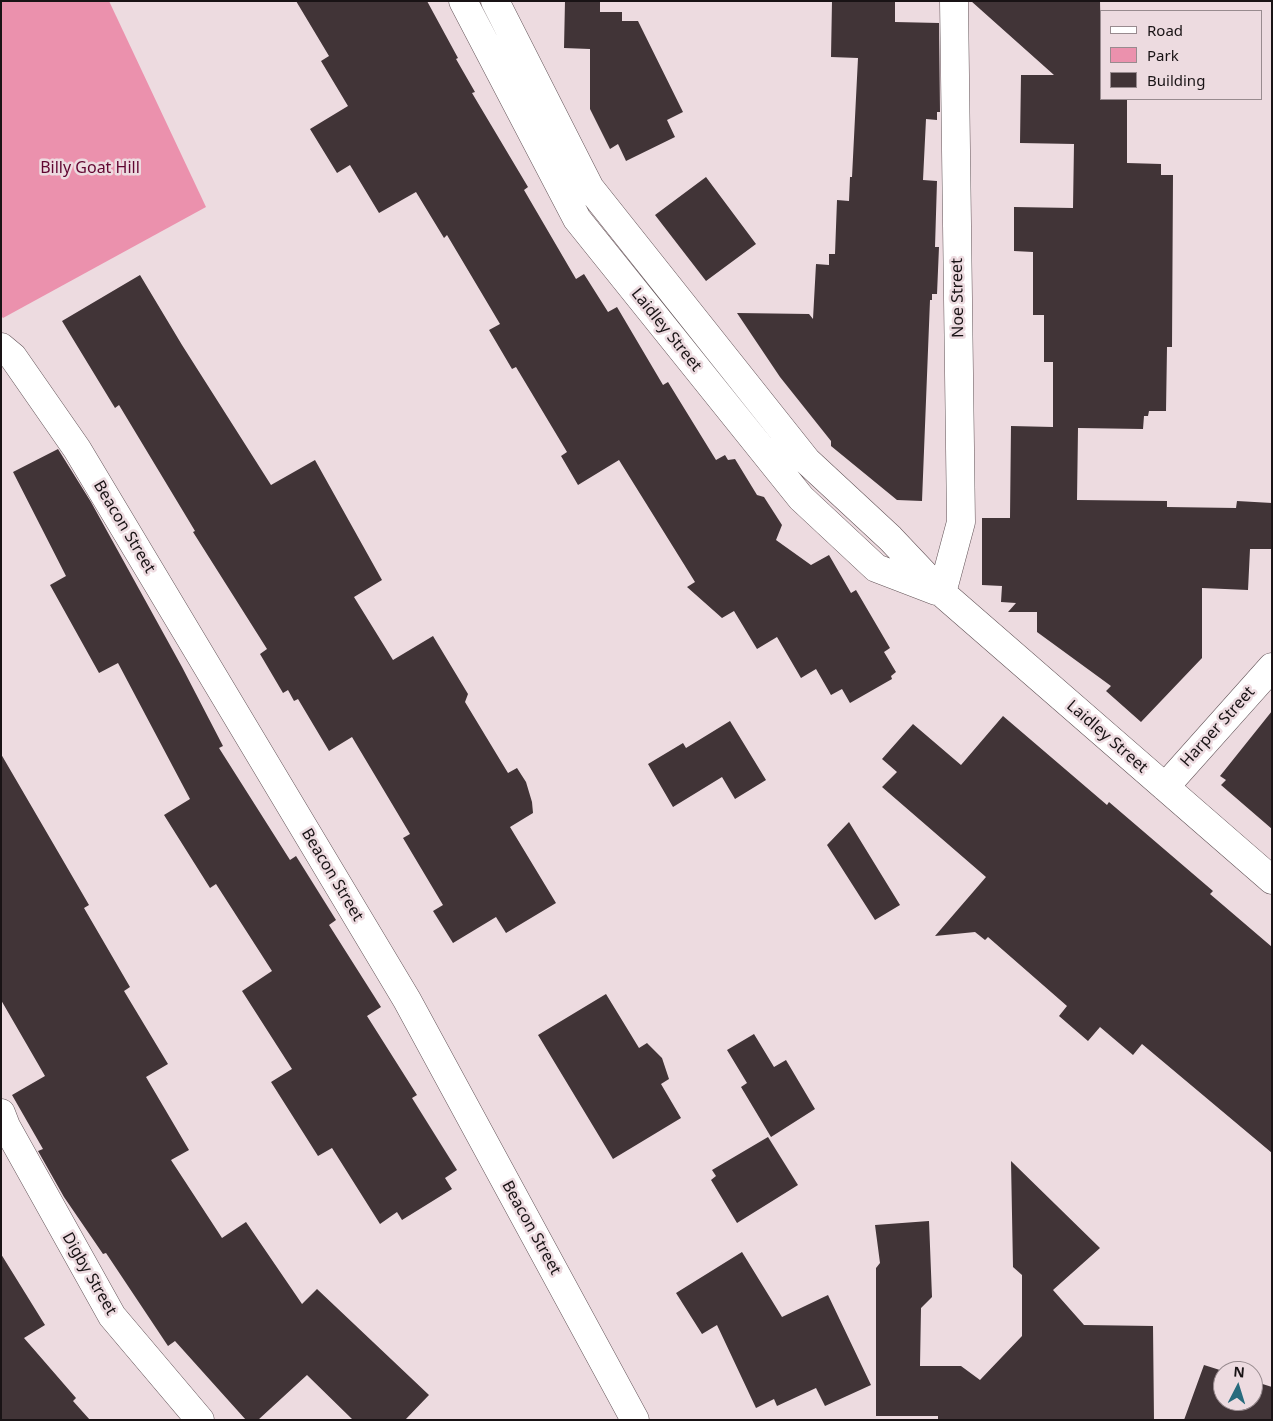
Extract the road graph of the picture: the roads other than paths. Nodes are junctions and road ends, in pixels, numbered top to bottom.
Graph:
1 (463, 1) edge
2 (495, 1) edge
3 (954, 1) edge
4 (1, 348) edge
5 (942, 593) junction
6 (1272, 667) edge
7 (1165, 787) junction
8 (1272, 880) edge
9 (1, 1113) edge
10 (636, 1419) edge
11 (200, 1420) edge

1 - 5 street, Laidley Street
2 - 5 street, Laidley Street
3 - 5 street, Noe Street
4 - 10 street, Beacon Street
5 - 7 street, Laidley Street
6 - 7 street, Harper Street
7 - 8 street, Laidley Street
9 - 11 street, Digby Street

